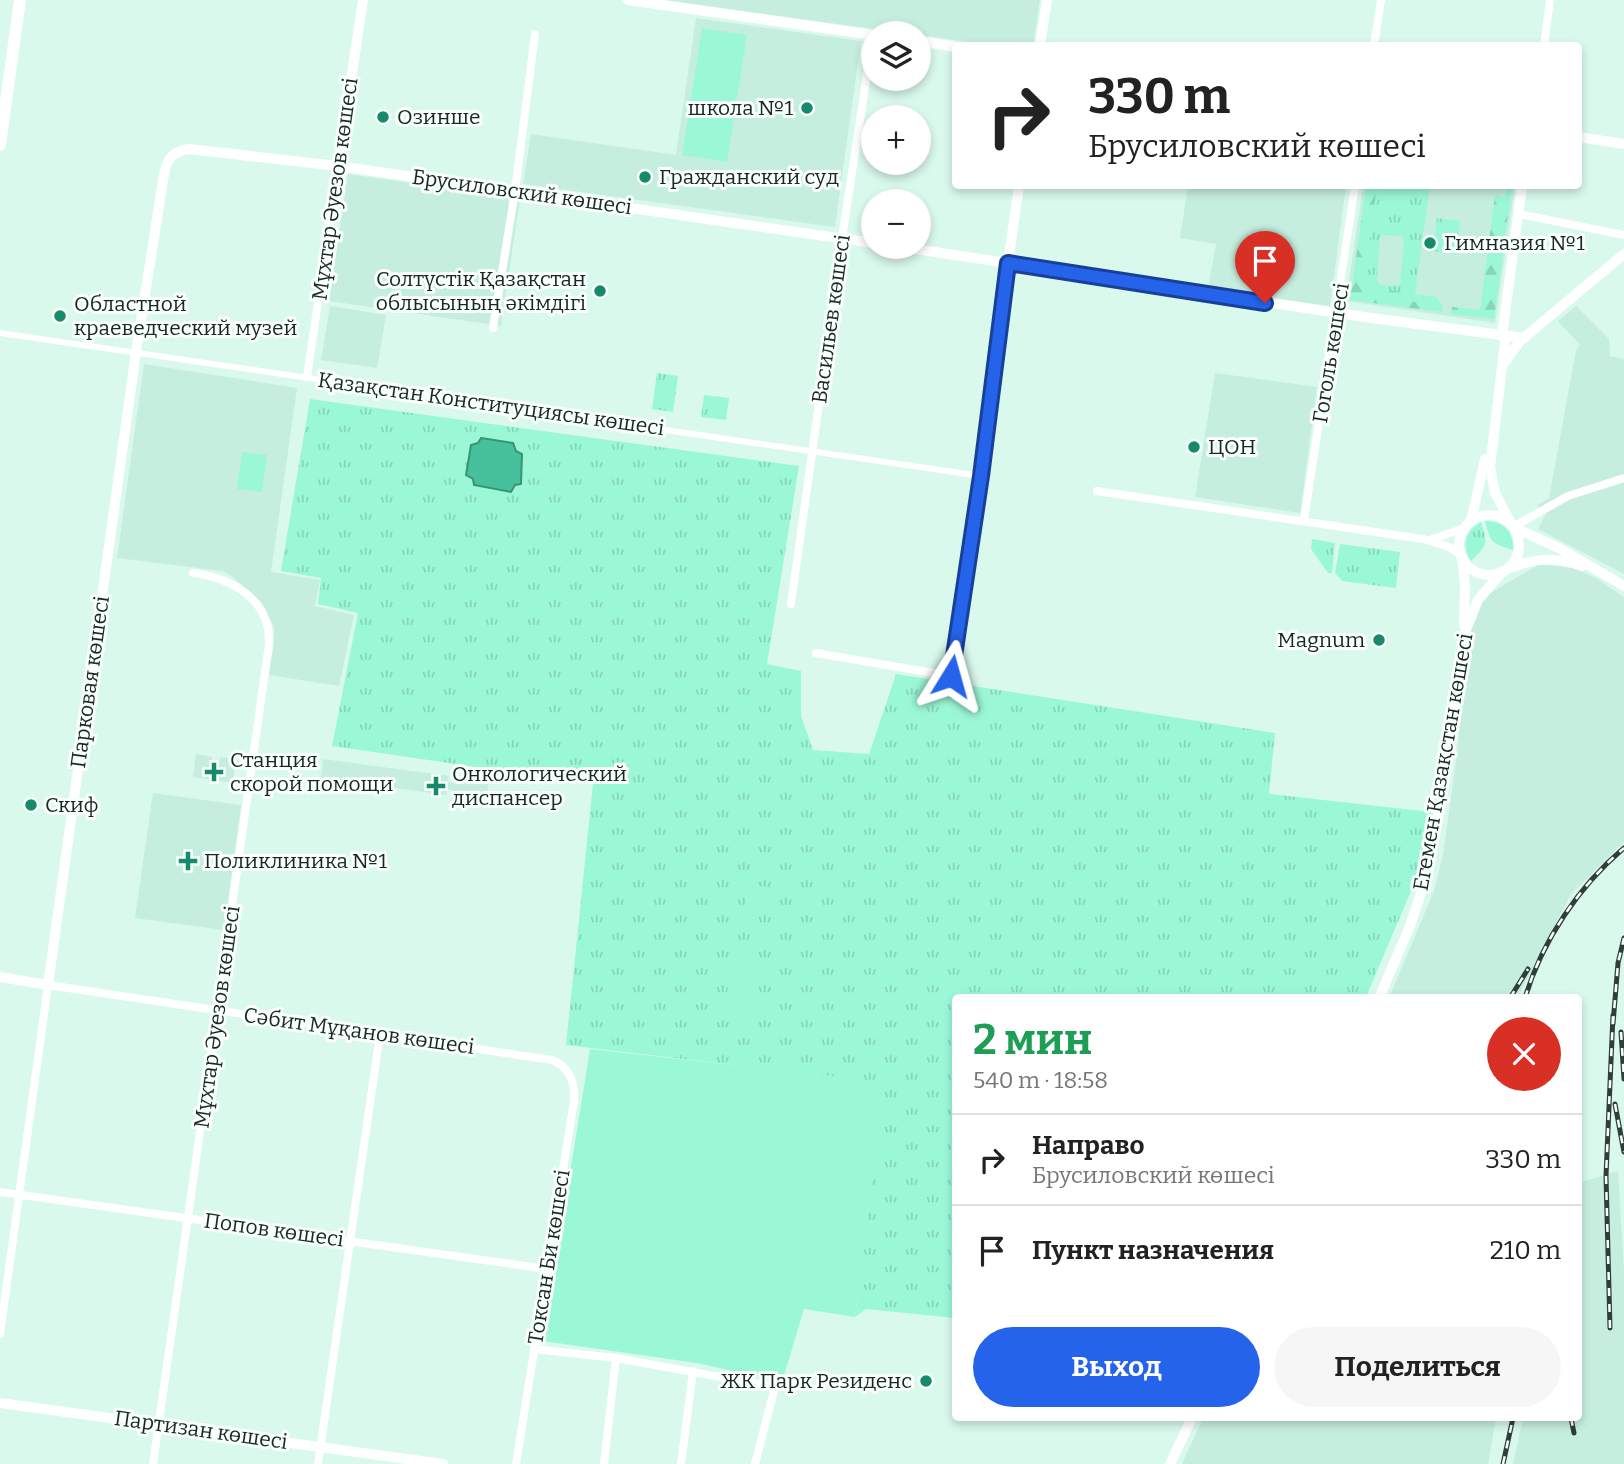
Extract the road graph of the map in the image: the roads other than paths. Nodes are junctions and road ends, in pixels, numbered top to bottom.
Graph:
1 (20, 0) edge
2 (363, 0) edge
3 (628, 0) edge
4 (1047, 0) edge
5 (1381, 0) edge
6 (1550, 0) edge
7 (861, 33) edge
8 (535, 34) dead end
9 (1041, 42) edge
10 (1375, 42) edge
11 (1545, 42) edge
12 (931, 43) edge
13 (952, 46) edge
14 (864, 91) edge
15 (1582, 138) edge
16 (1624, 144) edge
17 (0, 145) edge
18 (171, 156) joint
19 (338, 166) junction
20 (1019, 189) edge
21 (1355, 189) edge
22 (1522, 189) edge
23 (515, 191) junction
24 (1519, 214) junction
25 (1624, 234) edge
26 (842, 238) junction
27 (861, 241) edge
28 (931, 251) edge
29 (1624, 254) edge
30 (1008, 263) junction
31 (1337, 313) junction
32 (1505, 315) junction
33 (493, 328) dead end
34 (0, 333) edge
35 (1502, 335) junction
36 (1523, 338) junction
37 (136, 352) junction
38 (307, 377) junction
39 (1500, 385) junction
40 (813, 451) junction
41 (981, 476) junction
42 (1624, 478) edge
43 (1097, 491) dead end
44 (1304, 520) junction
45 (1468, 525) junction
46 (1512, 526) junction
47 (1430, 540) junction
48 (1462, 556) junction
49 (1504, 571) junction
50 (193, 573) dead end
51 (1608, 575) junction
52 (1624, 586) edge
53 (791, 604) dead end
54 (1464, 635) junction
55 (816, 653) dead end
56 (0, 977) edge
57 (48, 985) junction
58 (1381, 994) edge
59 (218, 1010) junction
60 (380, 1034) junction
61 (552, 1060) joint
62 (0, 1192) edge
63 (19, 1194) junction
64 (188, 1218) junction
65 (350, 1241) junction
66 (547, 1269) junction
67 (0, 1334) edge
68 (534, 1349) junction
69 (617, 1358) junction
70 (693, 1371) junction
71 (0, 1403) edge
72 (1191, 1421) edge
73 (159, 1425) junction
74 (321, 1447) junction
75 (153, 1464) edge
76 (318, 1464) edge
77 (443, 1464) edge
78 (516, 1464) edge
79 (604, 1464) edge
80 (681, 1464) edge
81 (755, 1464) edge
82 (1170, 1464) edge

1 - 17 main road
2 - 19 street, Мұхтар Әуезов көшесі
3 - 7 main road
4 - 9 main road
5 - 10 street
6 - 11 street
8 - 23 street
12 - 13 main road
14 - 26 street, Васильев көшесі
15 - 16 main road
18 - 19 street, Брусиловский көшесі
18 - 37 street, Парковая көшесі
19 - 23 street, Брусиловский көшесі
19 - 38 street, Мұхтар Әуезов көшесі
20 - 30 main road
21 - 31 street, Гоголь көшесі
22 - 24 street
23 - 26 street, Брусиловский көшесі
23 - 33 street
24 - 25 street
24 - 32 street
26 - 27 street, Брусиловский көшесі
26 - 40 street, Васильев көшесі
28 - 30 street
29 - 36 main road
30 - 31 main road
30 - 41 street
31 - 35 main road
31 - 44 street, Гоголь көшесі
32 - 35 street
32 - 36 street
34 - 37 street, Қазақстан Конституциясы көшесі
35 - 36 street
35 - 39 main road
35 - 45 main road
36 - 39 main road
37 - 38 street, Қазақстан Конституциясы көшесі
37 - 57 street, Парковая көшесі
38 - 40 street, Қазақстан Конституциясы көшесі
39 - 46 main road
40 - 41 street, Қазақстан Конституциясы көшесі
40 - 53 street, Васильев көшесі
41 - 55 street
42 - 46 street
43 - 44 street
44 - 47 street
45 - 46 main road
45 - 47 street
45 - 48 main road
46 - 49 main road
46 - 51 main road
47 - 48 street
48 - 49 main road
48 - 54 main road, Егемен Қазақстан көшесі
49 - 51 main road
49 - 54 main road, Егемен Қазақстан көшесі
50 - 59 street, Мұхтар Әуезов көшесі
51 - 52 main road
54 - 58 main road, Егемен Қазақстан көшесі
56 - 57 street, Сәбит Мұқанов көшесі
57 - 59 street, Сәбит Мұқанов көшесі
57 - 63 street, Парковая көшесі
59 - 60 street, Сәбит Мұқанов көшесі
59 - 64 street, Мұхтар Әуезов көшесі
60 - 61 street, Сәбит Мұқанов көшесі
60 - 65 street
61 - 66 street, Токсан Би көшесі
62 - 63 street, Попов көшесі
63 - 64 street, Попов көшесі
63 - 67 street, Парковая көшесі
64 - 65 street, Попов көшесі
64 - 73 street, Мұхтар Әуезов көшесі
65 - 66 street, Попов көшесі
65 - 74 street
66 - 68 street, Токсан Би көшесі
68 - 69 street
68 - 78 street, Токсан Би көшесі
69 - 70 street
69 - 79 street
70 - 80 street
70 - 81 street
71 - 73 main road, Партизан көшесі
72 - 82 main road
73 - 74 main road, Партизан көшесі
73 - 75 street, Мұхтар Әуезов көшесі
74 - 76 street
74 - 77 main road, Партизан көшесі

